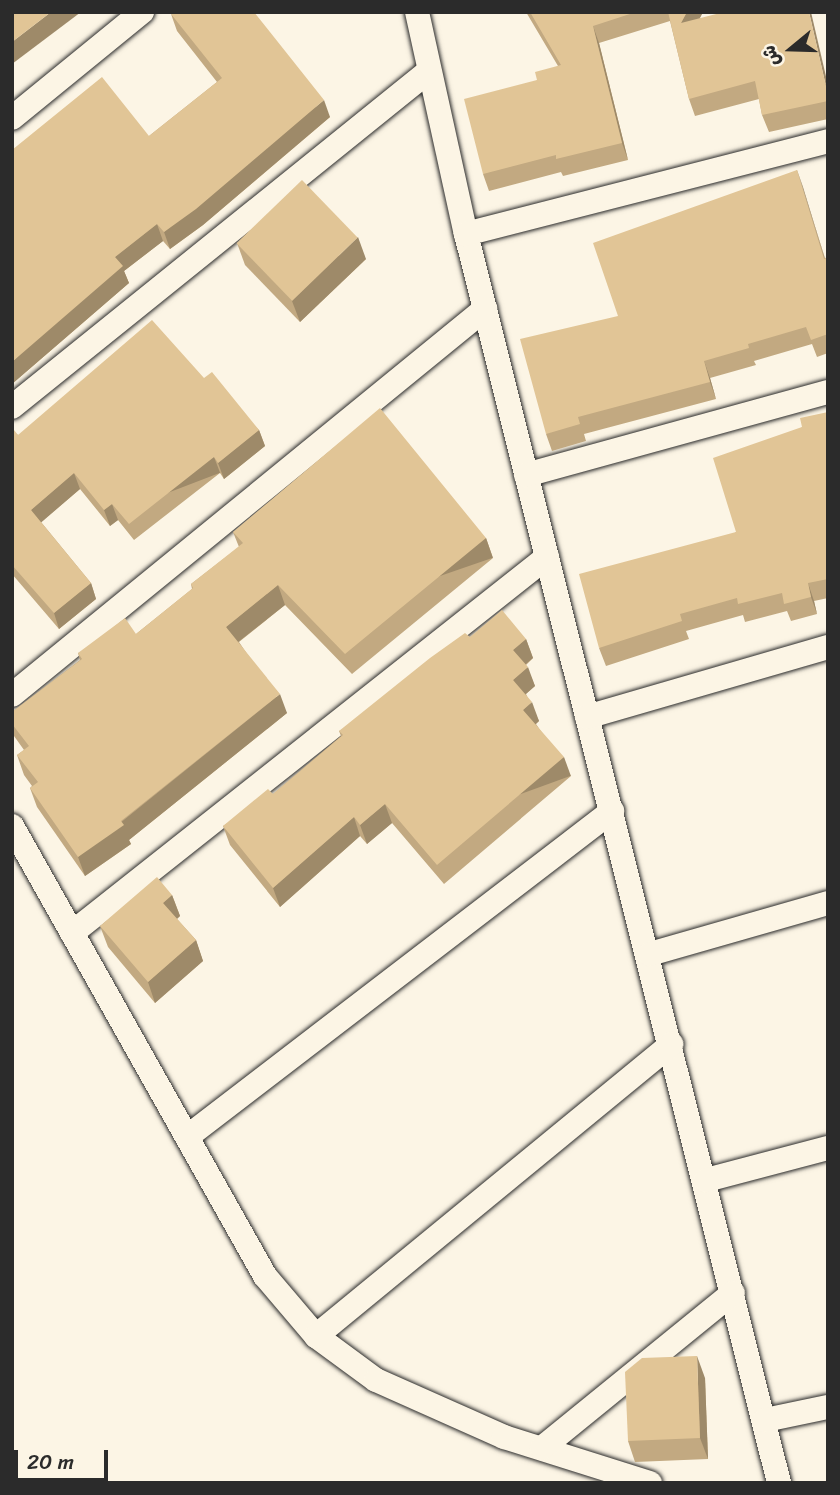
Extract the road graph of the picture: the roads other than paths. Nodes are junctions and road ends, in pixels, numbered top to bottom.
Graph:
1 (142, 12) edge
2 (417, 12) edge
3 (429, 71) junction
4 (12, 118) edge
5 (828, 141) edge
6 (466, 234) junction
7 (485, 309) junction
8 (828, 392) edge
9 (12, 407) edge
10 (526, 475) junction
11 (547, 557) junction
12 (828, 647) edge
13 (12, 695) edge
14 (587, 717) junction
15 (612, 811) junction
16 (12, 826) edge
17 (828, 904) edge
18 (72, 933) junction
19 (650, 954) junction
20 (672, 1044) junction
21 (187, 1137) junction
22 (828, 1147) edge
23 (706, 1180) junction
24 (733, 1293) junction
25 (316, 1336) junction
26 (828, 1407) edge
27 (765, 1420) junction
28 (542, 1448) junction
29 (650, 1483) edge
30 (779, 1483) edge

1 - 4 street
2 - 3 street
3 - 6 street
3 - 9 street
5 - 6 street
6 - 7 street
7 - 10 street
7 - 13 street
8 - 10 street
10 - 11 street
11 - 14 street
11 - 18 street
12 - 14 street
14 - 15 street
15 - 19 street
15 - 21 street
16 - 18 street
17 - 19 street
18 - 21 street
19 - 20 street
20 - 23 street
20 - 25 street
21 - 25 street
22 - 23 street
23 - 24 street
24 - 27 street
24 - 28 street
25 - 28 street
26 - 27 street
27 - 30 street
28 - 29 street

